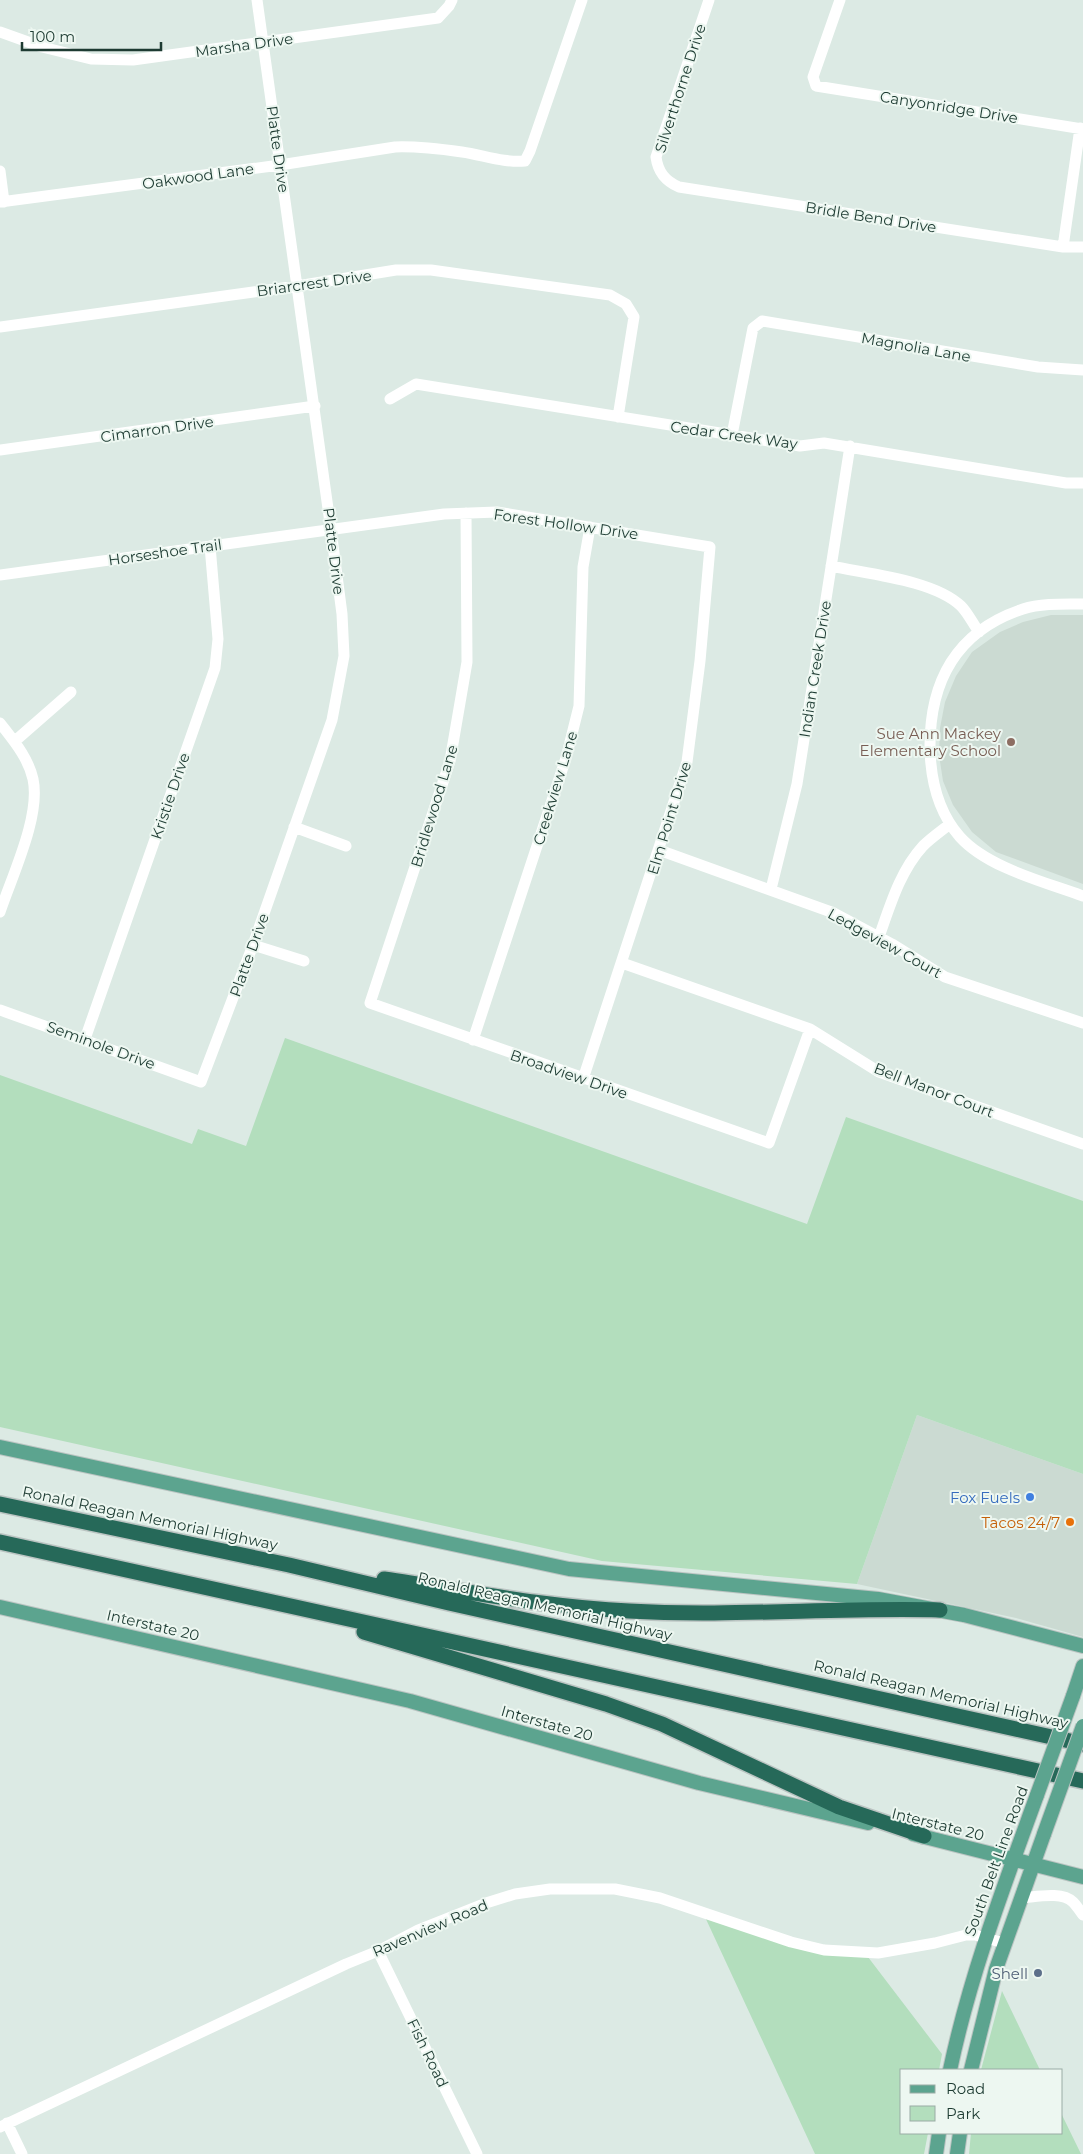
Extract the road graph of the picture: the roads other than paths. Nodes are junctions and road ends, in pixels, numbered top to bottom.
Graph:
1 (257, 0) edge
2 (452, 0) edge
3 (582, 0) edge
4 (709, 0) edge
5 (840, 0) edge
6 (0, 32) edge
7 (263, 42) junction
8 (1082, 128) edge
9 (280, 165) junction
10 (0, 171) edge
11 (662, 176) joint
12 (2, 202) edge
13 (1063, 247) junction
14 (1083, 248) edge
15 (298, 286) junction
16 (0, 327) edge
17 (1083, 370) edge
18 (390, 399) dead end
19 (315, 406) junction
20 (618, 417) junction
21 (732, 435) junction
22 (850, 446) junction
23 (0, 450) edge
24 (1083, 483) edge
25 (466, 514) junction
26 (590, 527) junction
27 (331, 530) junction
28 (210, 546) junction
29 (710, 547) joint
30 (832, 566) junction
31 (0, 575) edge
32 (1083, 604) edge
33 (978, 632) junction
34 (71, 692) dead end
35 (0, 723) edge
36 (15, 741) junction
37 (950, 824) junction
38 (294, 828) junction
39 (346, 846) dead end
40 (659, 850) junction
41 (771, 889) junction
42 (1083, 896) edge
43 (0, 912) edge
44 (879, 937) junction
45 (253, 945) junction
46 (304, 961) dead end
47 (622, 963) junction
48 (370, 1003) joint
49 (0, 1010) edge
50 (1083, 1023) edge
51 (810, 1029) junction
52 (86, 1039) junction
53 (473, 1040) junction
54 (583, 1079) junction
55 (201, 1082) joint
56 (1083, 1144) edge
57 (0, 1447) edge
58 (0, 1504) edge
59 (0, 1542) edge
60 (288, 1565) junction
61 (243, 1596) junction
62 (0, 1607) edge
63 (940, 1610) junction
64 (1083, 1646) edge
65 (1083, 1666) edge
66 (1083, 1726) edge
67 (1083, 1744) edge
68 (1083, 1781) edge
69 (924, 1836) junction
70 (1014, 1859) junction
71 (1034, 1864) junction
72 (1083, 1876) edge
73 (1021, 1898) junction
74 (1083, 1915) edge
75 (985, 1937) junction
76 (1004, 1943) junction
77 (378, 1951) junction
78 (950, 2069) edge
79 (971, 2069) edge
80 (4, 2125) edge
81 (939, 2134) edge
82 (960, 2134) edge
83 (22, 2154) edge
84 (478, 2154) edge
85 (936, 2154) edge
86 (957, 2154) edge

1 - 7 street, Platte Drive
2 - 7 street, Marsha Drive
3 - 9 street, Oakwood Lane
4 - 11 street, Silverthorne Drive
5 - 8 street, Canyonridge Drive
6 - 7 street, Marsha Drive
7 - 9 street, Platte Drive
8 - 13 street
9 - 12 street, Oakwood Lane
9 - 15 street, Platte Drive
10 - 12 street
11 - 13 street, Bridle Bend Drive
13 - 14 street, Bridle Bend Drive
15 - 16 street, Briarcrest Drive
15 - 19 street, Platte Drive
15 - 20 street, Briarcrest Drive
17 - 21 street, Magnolia Lane
18 - 20 street, Cedar Creek Way
19 - 23 street, Cimarron Drive
19 - 27 street, Platte Drive
20 - 21 street, Cedar Creek Way
21 - 22 street, Cedar Creek Way
22 - 24 street, Cedar Creek Way
22 - 30 street, Indian Creek Drive
25 - 26 street, Forest Hollow Drive
25 - 27 street, Forest Hollow Drive
25 - 48 street, Bridlewood Lane
26 - 29 street, Forest Hollow Drive
26 - 53 street, Creekview Lane
27 - 28 street, Horseshoe Trail
27 - 38 street, Platte Drive
28 - 31 street, Horseshoe Trail
28 - 52 street, Kristie Drive
29 - 40 street, Elm Point Drive
30 - 33 street
30 - 41 street, Indian Creek Drive
32 - 33 street
33 - 37 street
34 - 36 street
35 - 36 street
36 - 43 street
37 - 42 street
37 - 44 street
38 - 39 street
38 - 45 street, Platte Drive
40 - 41 street, Ledgeview Court
40 - 47 street, Elm Point Drive
41 - 44 street, Ledgeview Court
44 - 50 street, Ledgeview Court
45 - 46 street
45 - 55 street, Platte Drive
47 - 51 street, Bell Manor Court
47 - 54 street, Elm Point Drive
48 - 53 street, Broadview Drive
49 - 52 street, Seminole Drive
51 - 54 street, Broadview Drive
51 - 56 street, Bell Manor Court
52 - 55 street, Seminole Drive
53 - 54 street, Broadview Drive
57 - 63 main road
58 - 60 highway, Ronald Reagan Memorial Highway
59 - 61 highway
60 - 63 highway
60 - 67 highway, Ronald Reagan Memorial Highway
61 - 68 highway
61 - 69 highway
62 - 69 main road, Interstate 20
63 - 64 main road
65 - 70 main road, South Belt Line Road, bridge
66 - 71 main road, bridge
69 - 70 main road, Interstate 20
70 - 71 main road, Interstate 20
70 - 75 main road, South Belt Line Road
71 - 72 main road, Interstate 20
71 - 73 main road
73 - 74 street
73 - 76 main road
75 - 76 street, Ravenview Road
75 - 77 street, Ravenview Road
75 - 78 main road, South Belt Line Road
76 - 79 main road
77 - 80 street, Ravenview Road
77 - 84 street, Fish Road
80 - 83 street
81 - 85 main road
82 - 86 main road

